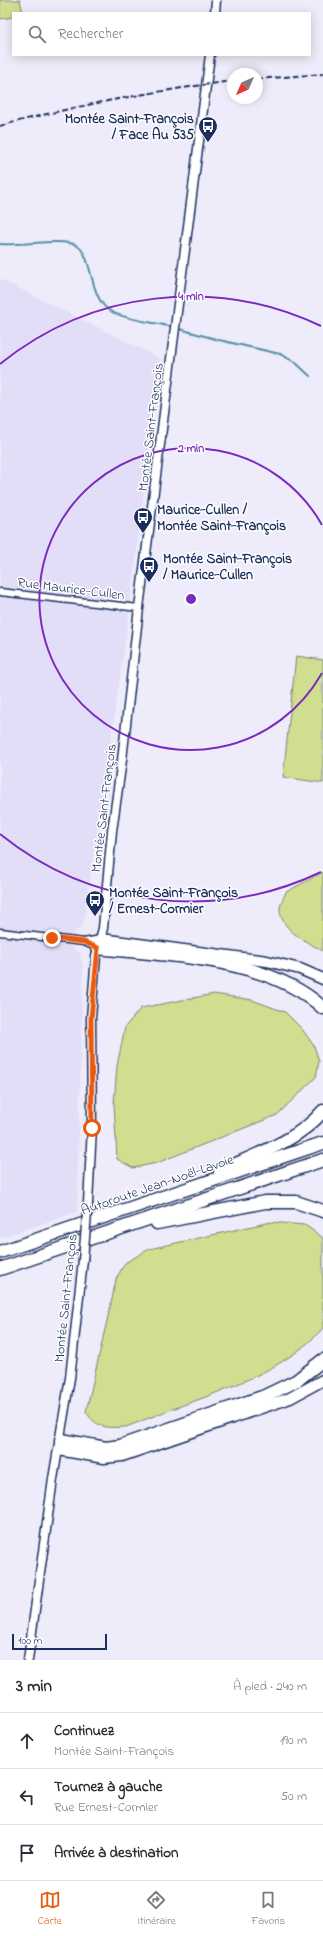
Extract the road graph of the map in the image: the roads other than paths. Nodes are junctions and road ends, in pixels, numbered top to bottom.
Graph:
1 (216, 0) edge
2 (215, 12) edge
3 (210, 56) edge
4 (0, 592) edge
5 (139, 608) junction
6 (0, 932) edge
7 (84, 942) junction
8 (100, 943) junction
9 (323, 979) edge
10 (323, 1008) edge
11 (323, 1111) edge
12 (323, 1143) edge
13 (323, 1160) edge
14 (159, 1199) junction
15 (323, 1210) edge
16 (112, 1231) junction
17 (0, 1252) edge
18 (0, 1269) edge
19 (323, 1360) edge
20 (323, 1380) edge
21 (60, 1445) junction
22 (28, 1660) edge

1 - 2 street
3 - 5 street, Montée Saint-François
4 - 5 street, Rue Maurice-Cullen
5 - 8 street, Montée Saint-François
6 - 7 street
7 - 8 street
7 - 8 street
8 - 9 highway
8 - 10 highway
8 - 21 street, Montée Saint-François, bridge
11 - 14 highway
12 - 14 highway, Autoroute Jean-Noël-Lavoie
13 - 16 highway
14 - 17 highway, Autoroute Jean-Noël-Lavoie
15 - 16 highway
16 - 18 highway
19 - 21 highway
20 - 21 highway
21 - 22 street, Montée Saint-François

